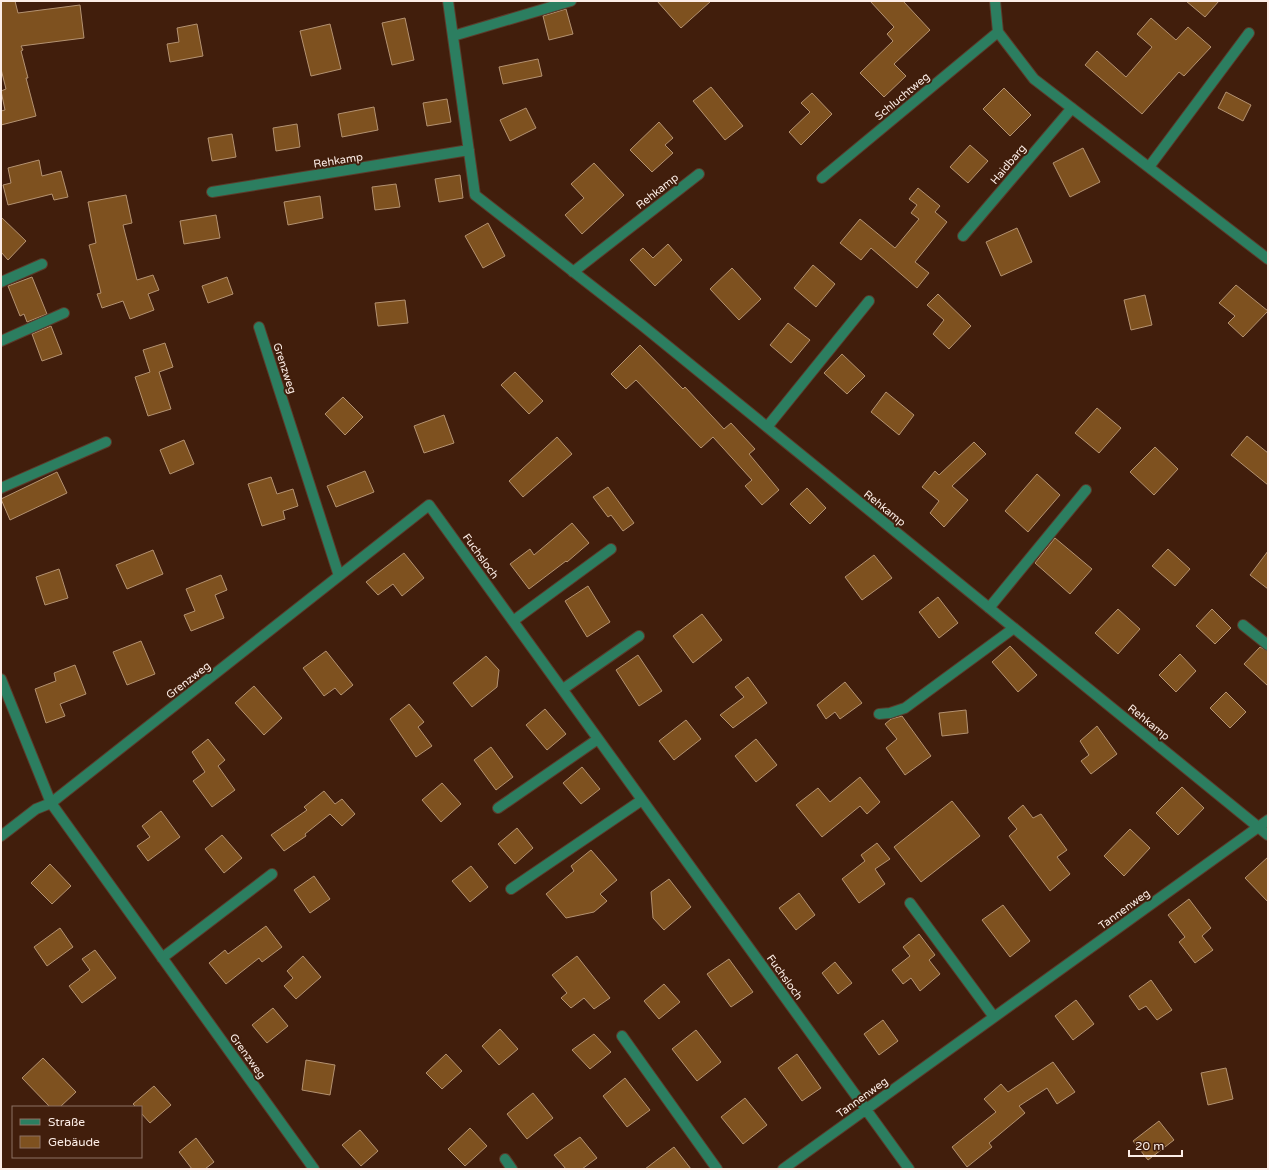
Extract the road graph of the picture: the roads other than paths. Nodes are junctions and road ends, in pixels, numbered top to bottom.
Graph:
1 (448, 1) edge
2 (572, 1) edge
3 (995, 1) edge
4 (998, 32) junction
5 (1249, 33) dead end
6 (453, 36) junction
7 (1072, 108) junction
8 (469, 150) junction
9 (1149, 167) junction
10 (699, 174) dead end
11 (822, 178) dead end
12 (212, 192) dead end
13 (963, 236) dead end
14 (1268, 259) edge
15 (42, 264) dead end
16 (573, 272) junction
17 (1, 282) edge
18 (869, 300) dead end
19 (64, 313) dead end
20 (259, 327) dead end
21 (1, 341) edge
22 (767, 427) junction
23 (106, 442) dead end
24 (1, 488) edge
25 (1086, 490) dead end
26 (429, 505) joint
27 (610, 550) dead end
28 (339, 576) junction
29 (989, 608) junction
30 (513, 620) junction
31 (1243, 625) dead end
32 (1014, 628) junction
33 (639, 636) dead end
34 (1268, 645) edge
35 (1, 679) edge
36 (563, 690) junction
37 (879, 714) dead end
38 (598, 739) junction
39 (642, 800) junction
40 (51, 804) junction
41 (498, 808) dead end
42 (1268, 820) edge
43 (1258, 827) junction
44 (1268, 835) edge
45 (1, 836) edge
46 (272, 874) dead end
47 (511, 889) dead end
48 (910, 903) dead end
49 (162, 958) junction
50 (994, 1017) junction
51 (622, 1036) dead end
52 (866, 1109) junction
53 (505, 1159) dead end
54 (314, 1169) edge
55 (512, 1169) edge
56 (717, 1169) edge
57 (783, 1169) edge
58 (909, 1169) edge

1 - 6 street, Rehkamp
2 - 6 street
3 - 4 street
4 - 7 street
4 - 11 street, Schluchtweg
5 - 9 street
6 - 8 street, Rehkamp
7 - 9 street
7 - 13 street, Haidbarg
8 - 12 street, Rehkamp
8 - 16 street, Rehkamp
9 - 14 street
10 - 16 street, Rehkamp
15 - 17 street
16 - 22 street, Rehkamp
18 - 22 street
19 - 21 street
20 - 28 street, Grenzweg
22 - 29 street, Rehkamp
23 - 24 street
25 - 29 street
26 - 28 street, Grenzweg
26 - 30 street, Fuchsloch
27 - 30 street
28 - 40 street, Grenzweg
29 - 32 street, Rehkamp
30 - 36 street, Fuchsloch
31 - 34 street
32 - 37 street
32 - 43 street, Rehkamp
33 - 36 street
35 - 40 street, Grenzweg
36 - 38 street, Fuchsloch
38 - 39 street, Fuchsloch
38 - 41 street
39 - 47 street
39 - 52 street, Fuchsloch
40 - 45 street, Grenzweg
40 - 49 street, Grenzweg
42 - 43 street, Tannenweg
43 - 44 street, Rehkamp
43 - 50 street, Tannenweg
46 - 49 street
48 - 50 street
49 - 54 street, Grenzweg
50 - 52 street, Tannenweg
51 - 56 street
52 - 57 street, Tannenweg
52 - 58 street, Fuchsloch
53 - 55 street

